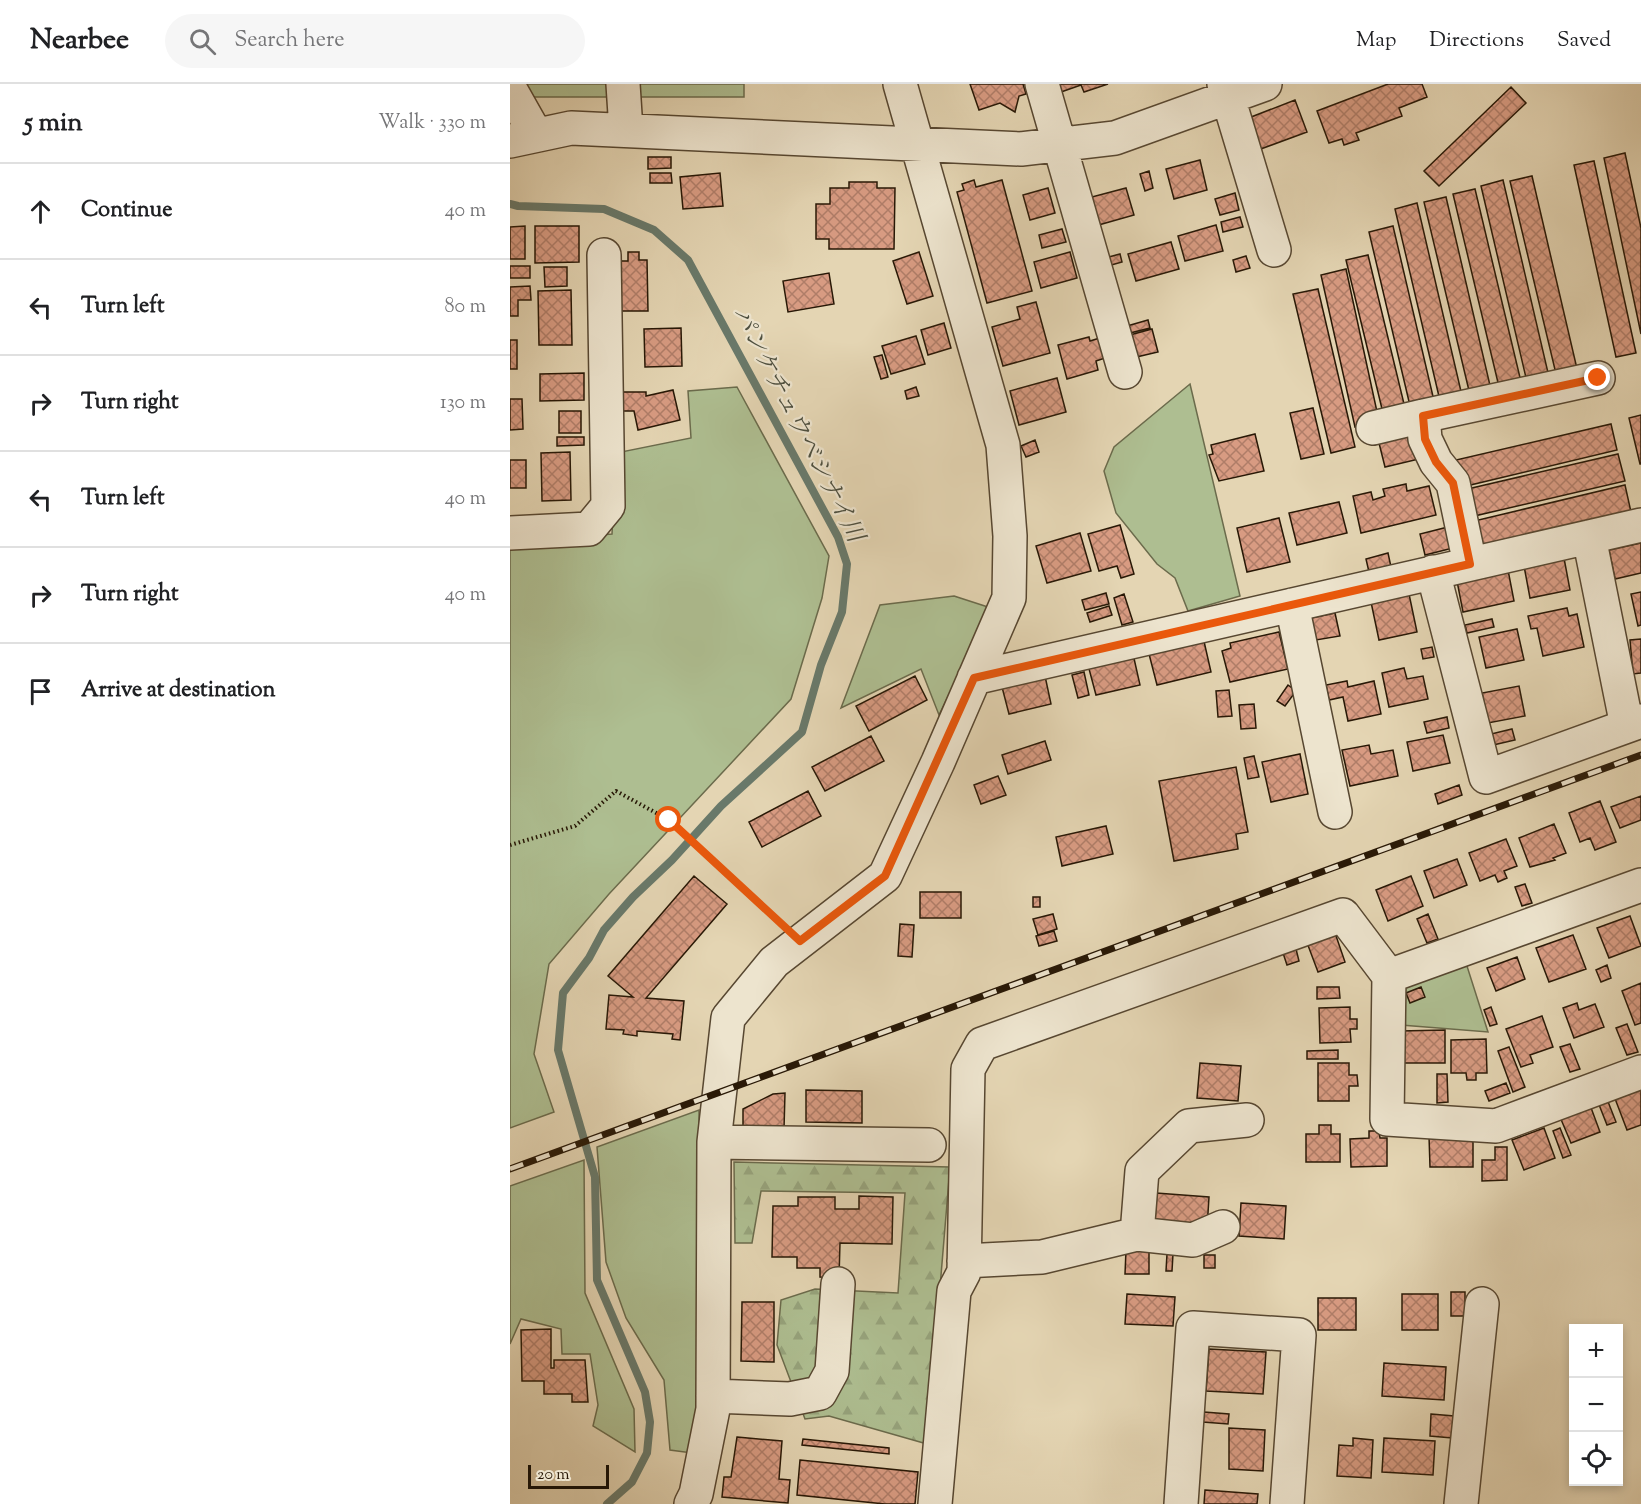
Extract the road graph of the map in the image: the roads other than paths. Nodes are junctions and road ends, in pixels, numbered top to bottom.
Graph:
1 (623, 84) edge
2 (900, 84) edge
3 (1042, 84) edge
4 (1265, 84) edge
5 (510, 89) edge
6 (1227, 91) edge
7 (626, 130) junction
8 (523, 138) edge
9 (917, 142) junction
10 (1060, 145) junction
11 (1274, 250) dead end
12 (604, 255) dead end
13 (1125, 372) dead end
14 (1598, 378) dead end
15 (1423, 416) junction
16 (1373, 428) dead end
17 (1641, 525) edge
18 (510, 533) edge
19 (1589, 537) junction
20 (1470, 564) junction
21 (1433, 573) junction
22 (1292, 605) junction
23 (974, 678) junction
24 (1634, 723) edge
25 (1335, 812) dead end
26 (1641, 885) edge
27 (1389, 976) junction
28 (1641, 1072) edge
29 (1247, 1120) dead end
30 (714, 1142) junction
31 (929, 1145) dead end
32 (1223, 1227) dead end
33 (1137, 1234) junction
34 (964, 1261) junction
35 (838, 1284) dead end
36 (1482, 1304) dead end
37 (713, 1396) junction
38 (691, 1504) edge
39 (935, 1504) edge
40 (1181, 1504) edge
41 (1287, 1504) edge
42 (1461, 1504) edge

1 - 7 street
2 - 9 street
3 - 10 street
4 - 6 street
5 - 8 street
6 - 10 street
6 - 11 street
7 - 8 street
7 - 9 street
9 - 10 street
9 - 23 street
10 - 13 street
12 - 18 street
14 - 15 street
15 - 16 street
15 - 20 street
17 - 19 street
19 - 20 street
19 - 24 street
20 - 21 street
21 - 22 street
21 - 24 street
22 - 23 street
22 - 25 street
23 - 30 street
26 - 27 street
27 - 28 street
27 - 34 street
29 - 33 street
30 - 31 street
30 - 37 street
32 - 33 street
33 - 34 street
34 - 39 street
35 - 37 street
36 - 42 street
37 - 38 street
40 - 41 street

